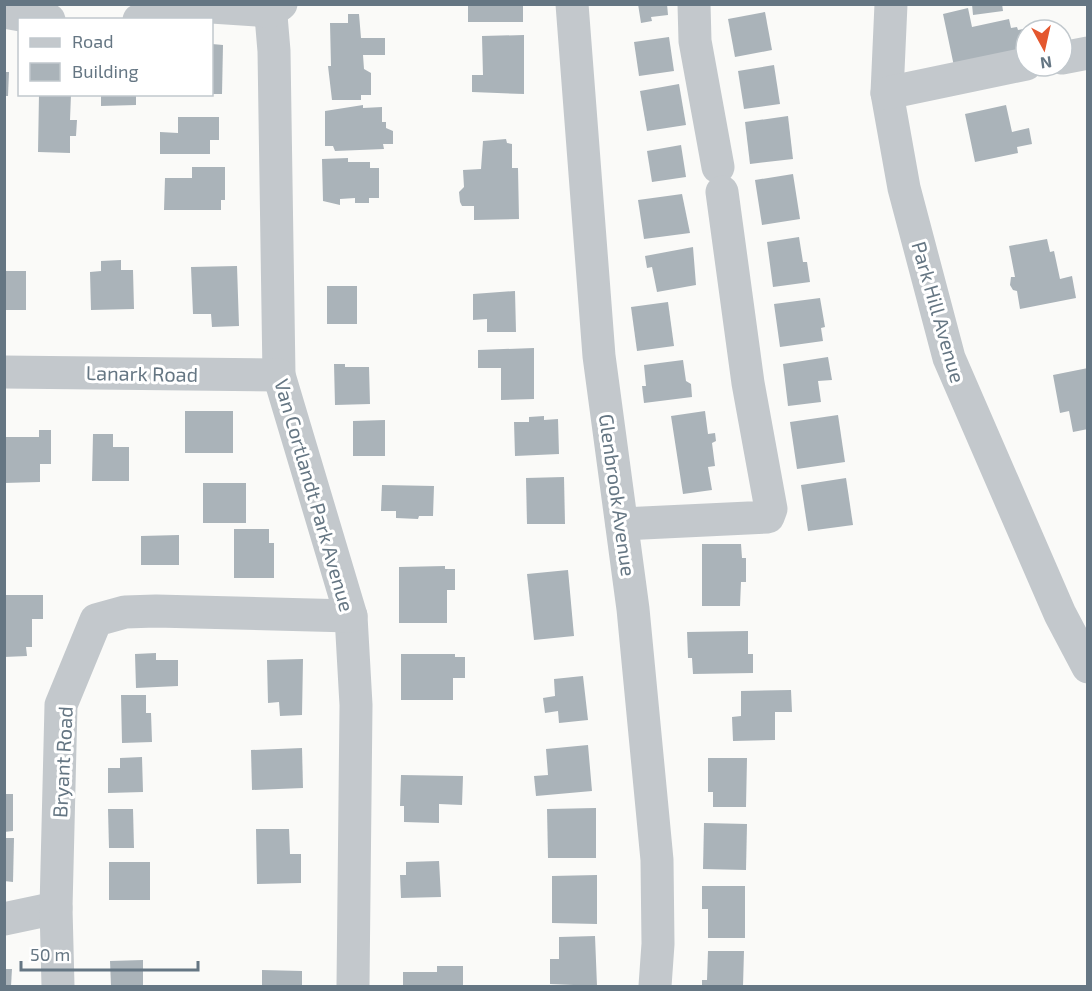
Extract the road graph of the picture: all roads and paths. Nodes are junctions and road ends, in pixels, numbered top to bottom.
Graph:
1 (572, 4) edge
2 (694, 4) edge
3 (891, 4) edge
4 (274, 7) edge
5 (4, 12) edge
6 (38, 18) edge
7 (145, 18) edge
8 (1014, 67) edge
9 (887, 93) junction
10 (4, 372) edge
11 (279, 375) junction
12 (622, 524) junction
13 (351, 616) junction
14 (1088, 667) edge
15 (56, 908) junction
16 (4, 919) edge
17 (58, 987) edge
18 (353, 987) edge
19 (655, 987) edge

1 - 12 street, Glenbrook Avenue
2 - 12 street
3 - 9 street, Park Hill Avenue
4 - 7 street
4 - 11 street, Van Cortlandt Park Avenue
5 - 6 street
8 - 9 street
9 - 14 street, Park Hill Avenue
10 - 11 street, Lanark Road
11 - 13 street, Van Cortlandt Park Avenue
12 - 19 street, Glenbrook Avenue
13 - 15 street, Bryant Road
13 - 18 street, Van Cortlandt Park Avenue
15 - 16 street
15 - 17 street, Bryant Road

